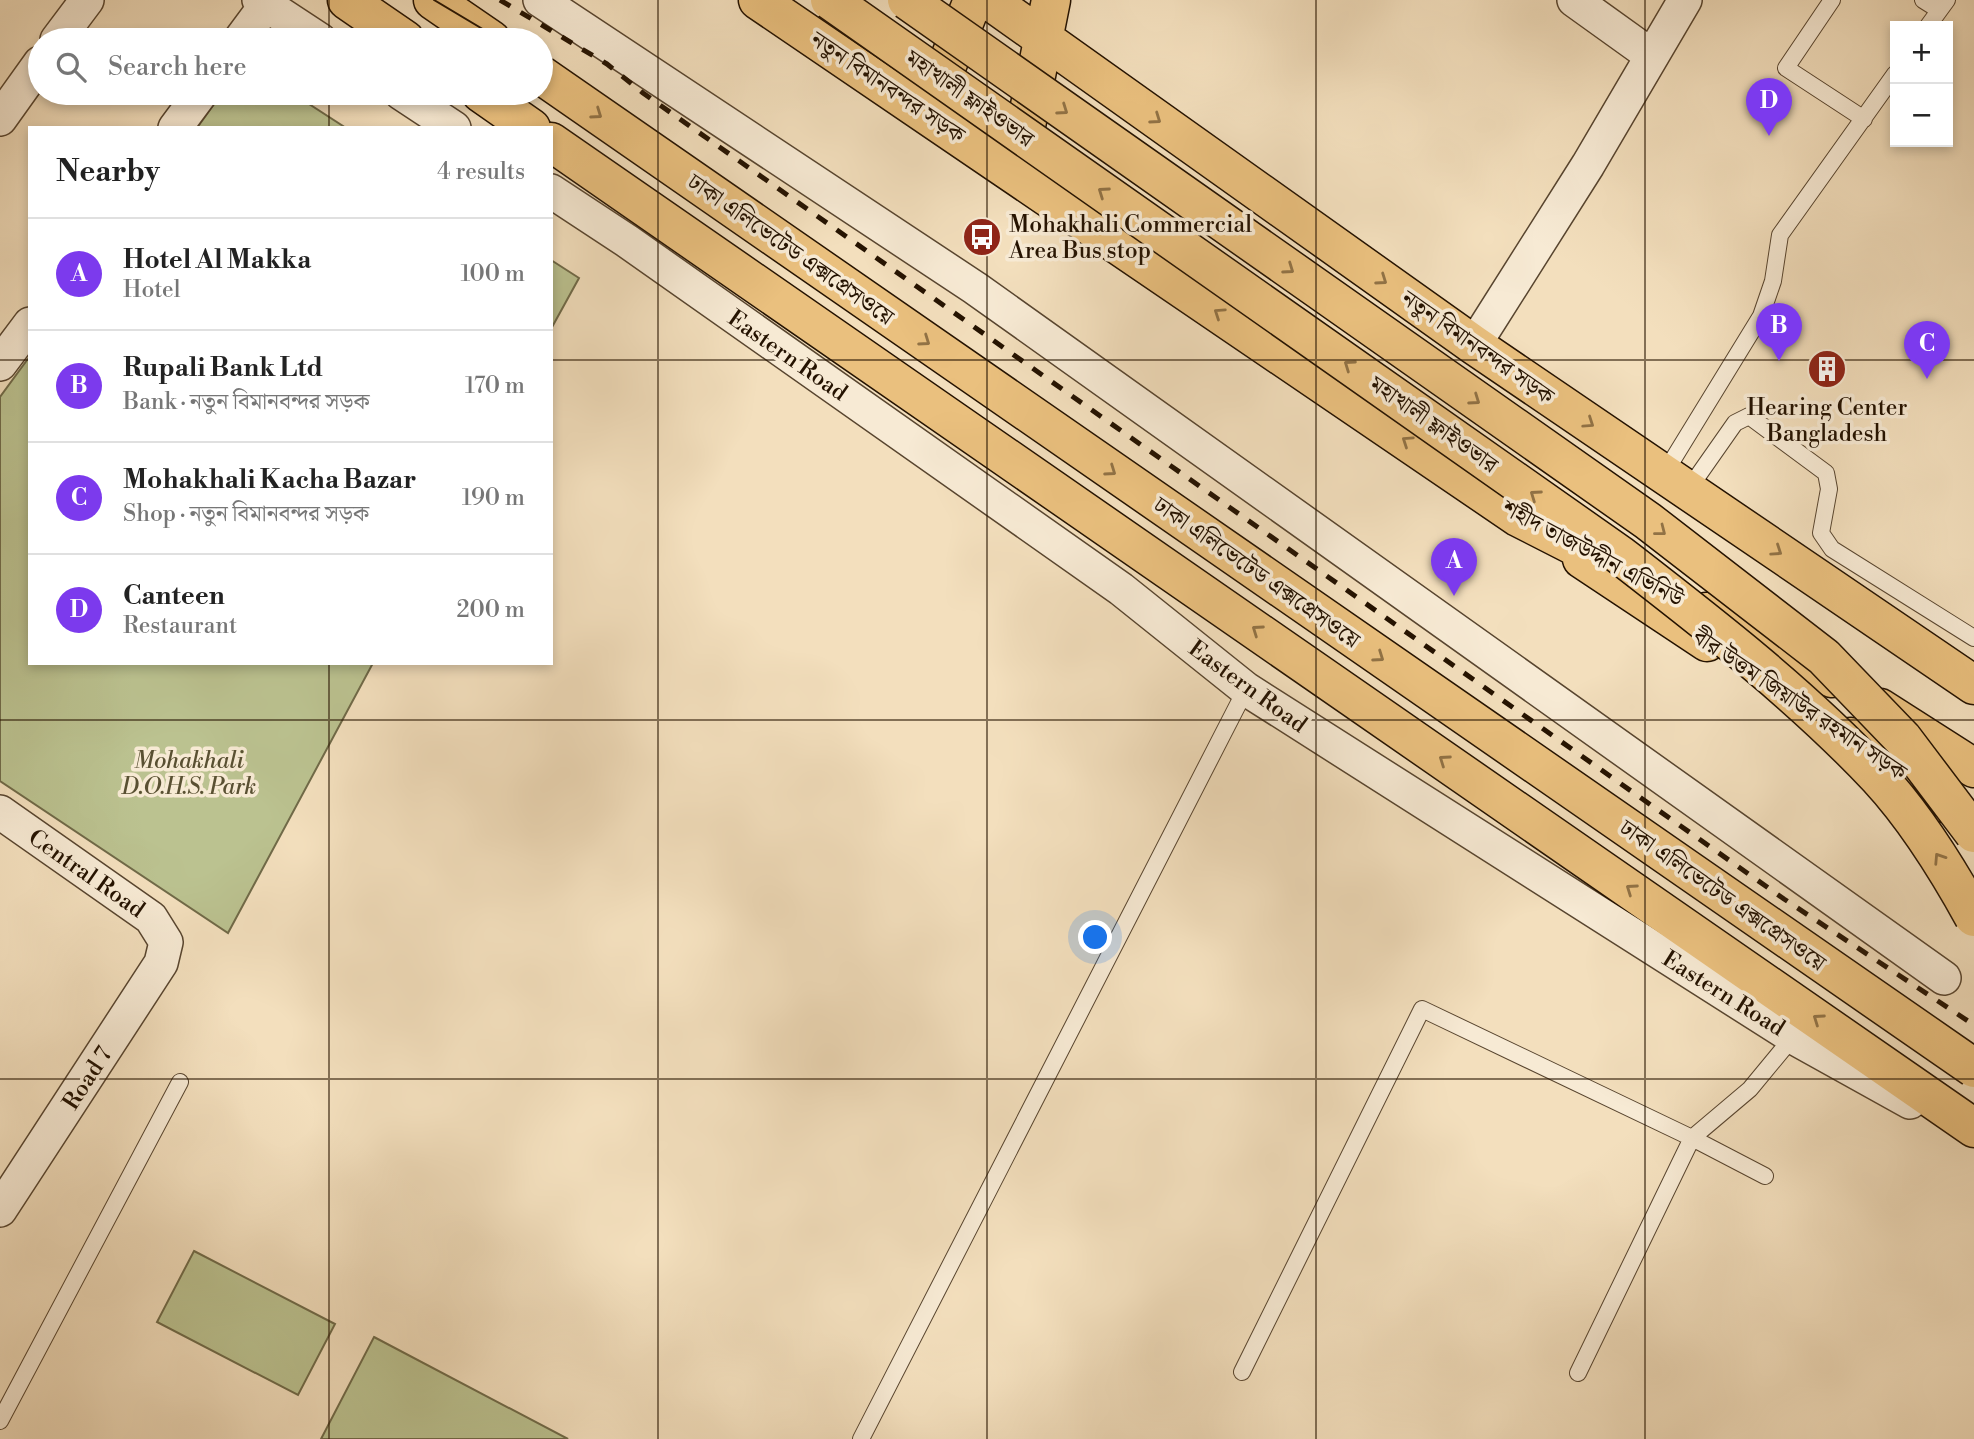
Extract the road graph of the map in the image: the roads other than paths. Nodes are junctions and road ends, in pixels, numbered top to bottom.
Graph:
1 (87, 0) edge
2 (347, 0) edge
3 (433, 0) edge
4 (540, 0) edge
5 (758, 0) edge
6 (830, 0) edge
7 (907, 0) edge
8 (973, 0) edge
9 (989, 0) edge
10 (1051, 0) edge
11 (1574, 0) edge
12 (1685, 0) edge
13 (1832, 0) edge
14 (1923, 0) edge
15 (263, 2) edge
16 (1943, 5) edge
17 (1932, 21) edge
18 (66, 28) edge
19 (247, 28) edge
20 (302, 28) edge
21 (388, 28) edge
22 (474, 28) edge
23 (1041, 37) junction
24 (1652, 55) junction
25 (28, 80) edge
26 (1890, 81) edge
27 (553, 83) edge
28 (192, 105) edge
29 (419, 105) edge
30 (498, 105) edge
31 (928, 114) junction
32 (0, 119) edge
33 (1864, 119) junction
34 (176, 126) edge
35 (451, 126) edge
36 (528, 126) edge
37 (553, 143) edge
38 (1016, 175) junction
39 (553, 192) edge
40 (28, 327) edge
41 (1474, 345) junction
42 (0, 364) edge
43 (1676, 482) junction
44 (1518, 517) junction
45 (1826, 584) junction
46 (1974, 638) edge
47 (1974, 685) edge
48 (1246, 690) junction
49 (1974, 710) edge
50 (1974, 768) edge
51 (0, 811) edge
52 (1974, 826) edge
53 (1974, 833) edge
54 (1974, 917) edge
55 (166, 942) joint
56 (1944, 978) dead end
57 (1793, 1037) junction
58 (1974, 1068) edge
59 (180, 1082) dead end
60 (1974, 1128) edge
61 (1974, 1136) edge
62 (1692, 1138) junction
63 (1765, 1176) dead end
64 (0, 1210) edge
65 (1242, 1372) dead end
66 (1578, 1373) dead end
67 (0, 1421) edge
68 (861, 1439) edge

1 - 18 street
2 - 21 main road
3 - 22 main road
4 - 56 street
5 - 31 main road, নতুন বিমানবন্দর সড়ক
54 -> 6 main road, মহাখালী ফ্লাইওভার, bridge
7 -> 53 main road, মহাখালী ফ্লাইওভার, bridge
8 - 31 main road
9 - 23 main road, নতুন বিমানবন্দর সড়ক
10 - 23 main road
11 - 24 street
12 - 24 street
13 - 33 lane
14 - 16 lane
15 - 19 street
15 - 20 street
16 - 17 lane
23 - 38 main road
23 -> 41 main road, নতুন বিমানবন্দর সড়ক
24 - 41 street
25 - 32 street
26 - 33 lane
27 -> 58 main road, ঢাকা এলিভেটেড এক্সপ্রেসওয়ে, bridge
28 - 34 street
29 - 35 street
30 - 36 main road
31 - 38 main road, নতুন বিমানবন্দর সড়ক
33 - 43 lane
60 -> 37 main road, ঢাকা এলিভেটেড এক্সপ্রেসওয়ে
44 -> 38 main road, শহীদ তাজউদ্দীন এভিনিউ
39 - 48 street, Eastern Road
40 - 42 street
41 -> 43 main road, নতুন বিমানবন্দর সড়ক
43 -> 45 main road, নতুন বিমানবন্দর সড়ক
43 - 46 lane
44 - 50 main road, শহীদ তাজউদ্দীন এভিনিউ
44 - 52 main road, বীর উত্তম জিয়াউর রহমান সড়ক
45 - 47 main road, নতুন বিমানবন্দর সড়ক
45 - 49 main road
48 - 57 street, Eastern Road
48 - 68 lane
51 - 55 street, Central Road
55 - 64 street, Road 7
57 - 61 street, Eastern Road
57 - 62 lane
59 - 67 lane
62 - 63 lane
62 - 65 lane
62 - 66 lane

